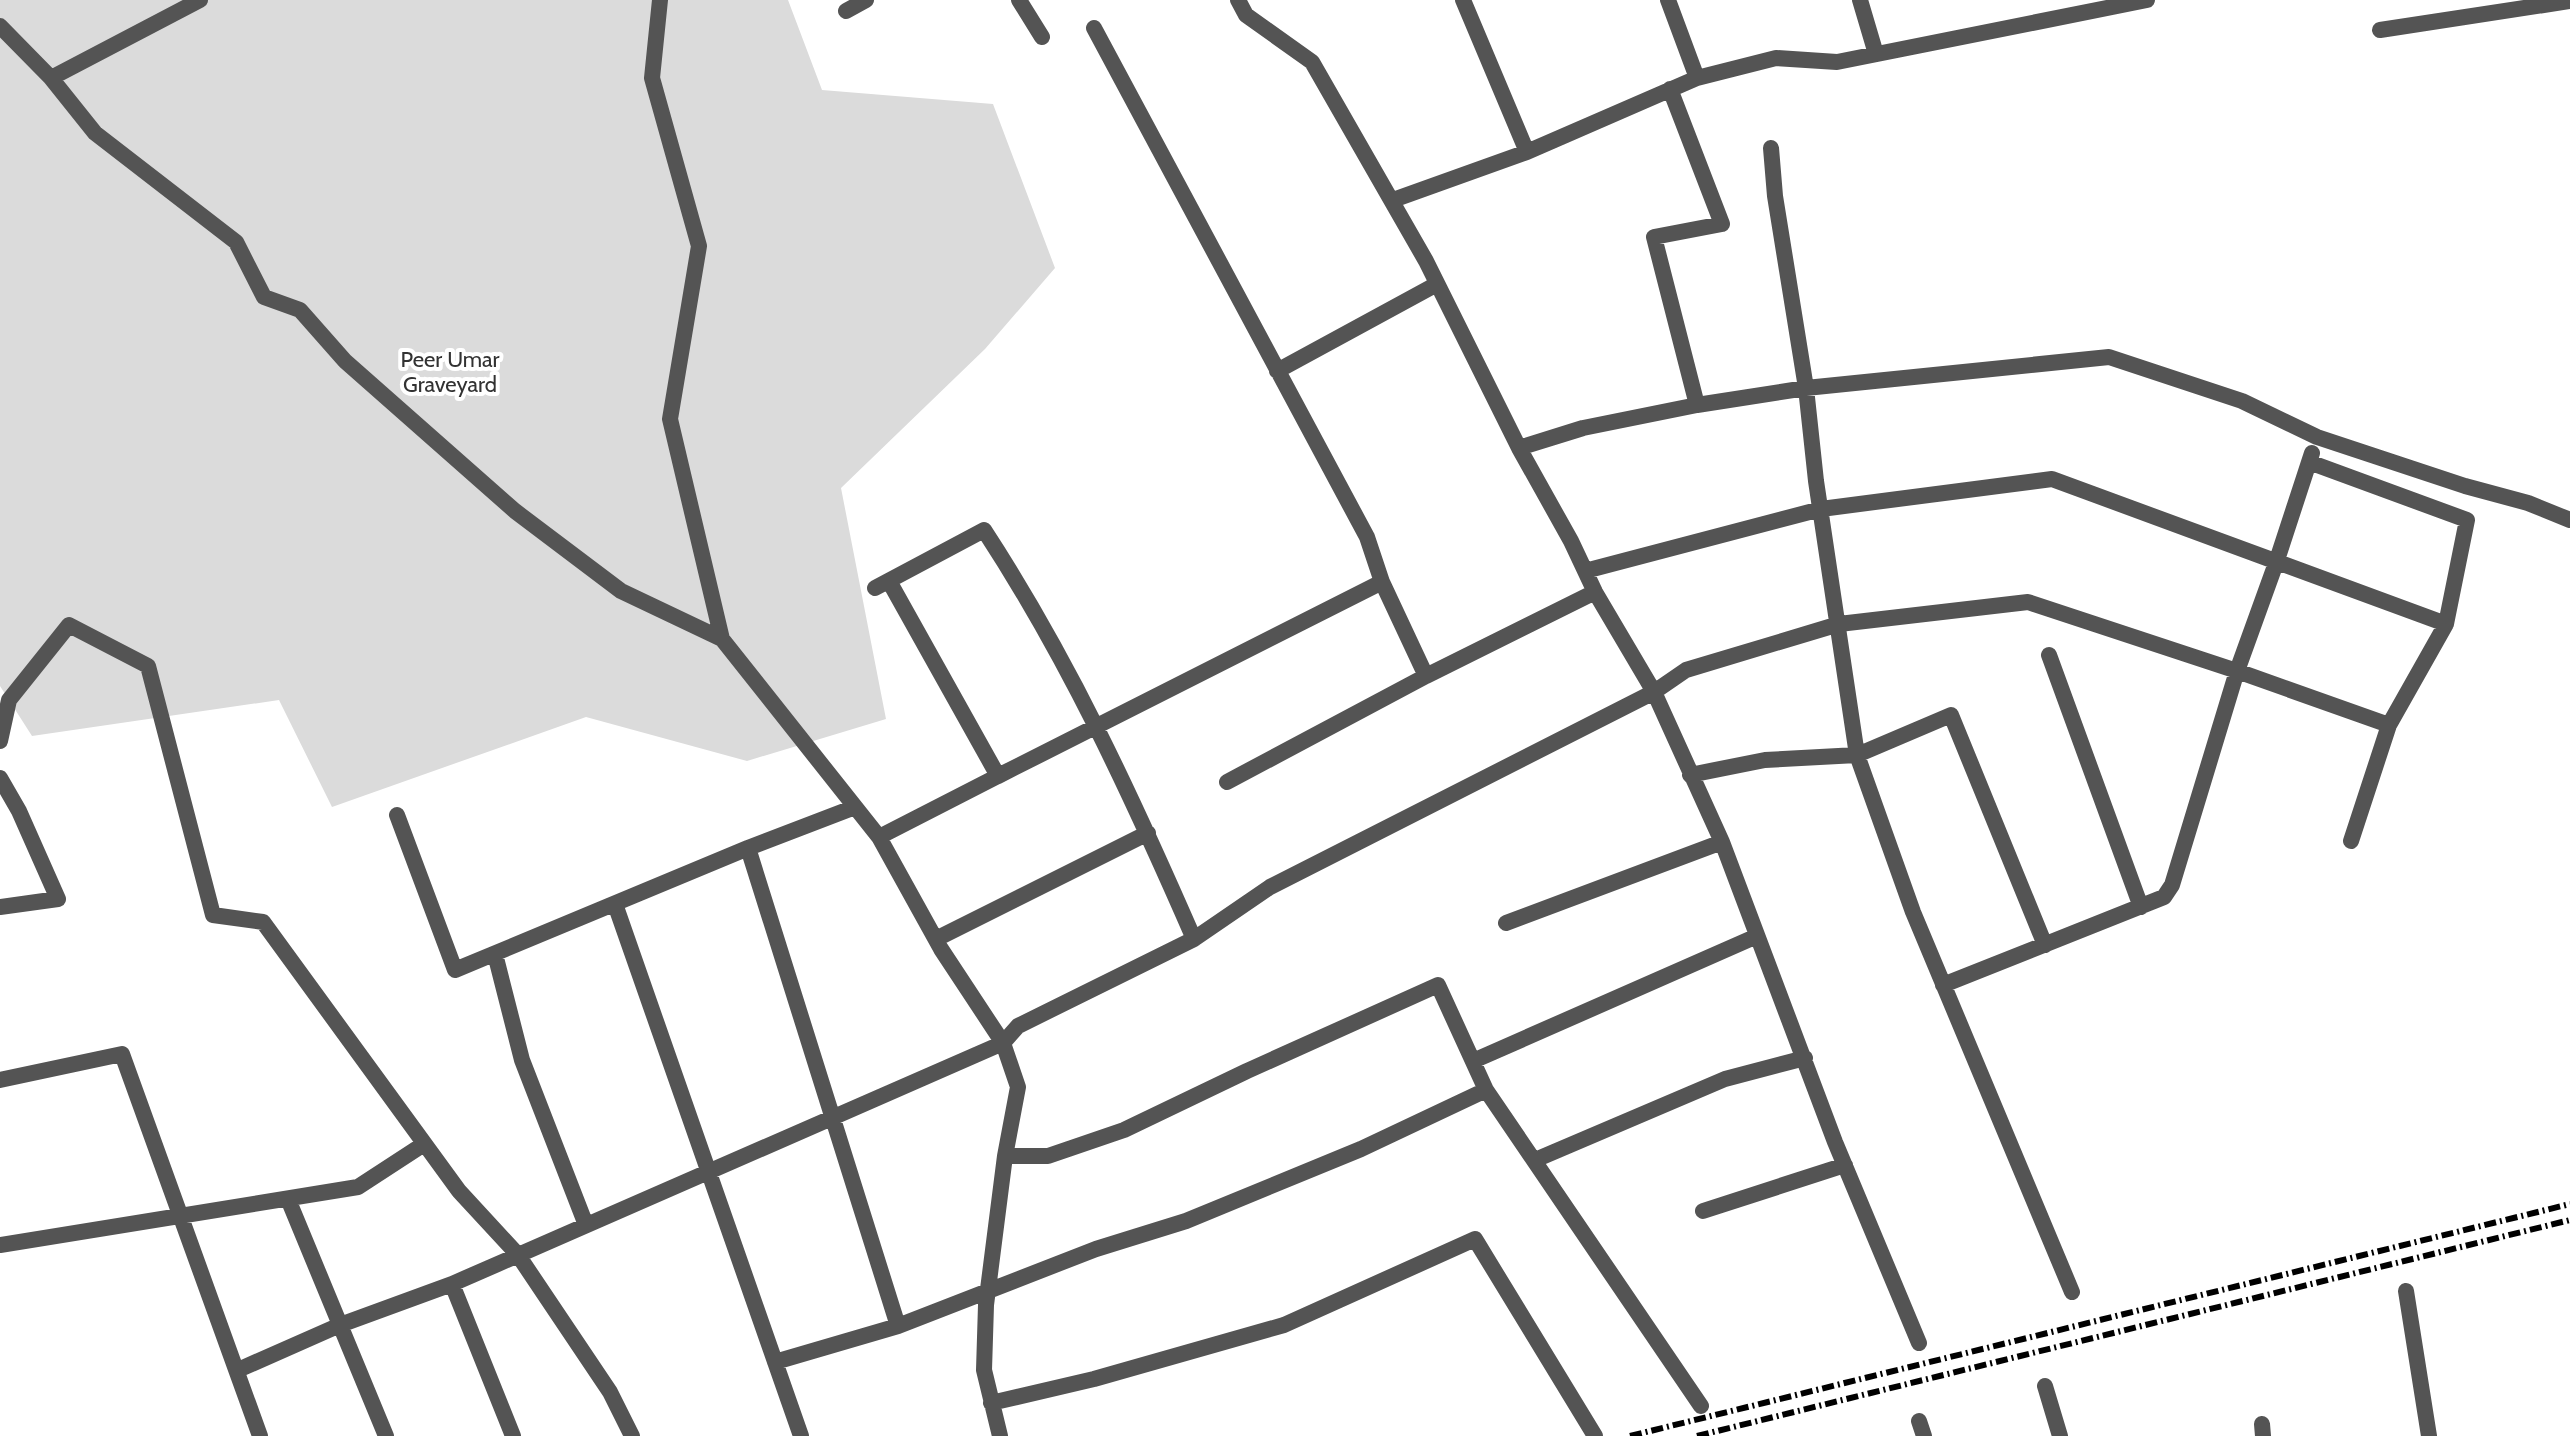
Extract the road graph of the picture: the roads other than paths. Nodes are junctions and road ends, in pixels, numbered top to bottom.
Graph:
1 (200, 0) edge
2 (660, 0) edge
3 (866, 0) edge
4 (1019, 0) edge
5 (1238, 0) edge
6 (1463, 0) edge
7 (1668, 0) edge
8 (1860, 0) edge
9 (2147, 0) edge
10 (2570, 1) edge
11 (846, 11) dead end
12 (0, 26) edge
13 (1094, 28) dead end
14 (2380, 30) dead end
15 (1042, 37) dead end
16 (1876, 54) junction
17 (51, 78) junction
18 (1697, 78) junction
19 (1670, 89) junction
20 (1771, 148) dead end
21 (1527, 152) junction
22 (1393, 200) junction
23 (1437, 284) junction
24 (1277, 371) junction
25 (1806, 388) junction
26 (1697, 405) junction
27 (2317, 437) junction
28 (1519, 448) junction
29 (2309, 462) junction
30 (1821, 509) junction
31 (2570, 520) edge
32 (2276, 563) junction
33 (1585, 571) junction
34 (1382, 582) junction
35 (1595, 592) junction
36 (1839, 624) junction
37 (2446, 624) junction
38 (722, 639) junction
39 (2049, 655) dead end
40 (2237, 671) junction
41 (1426, 676) junction
42 (1654, 692) junction
43 (2389, 725) junction
44 (1097, 726) junction
45 (0, 741) edge
46 (1857, 755) junction
47 (1690, 775) junction
48 (998, 776) junction
49 (0, 778) edge
50 (1227, 782) dead end
51 (855, 807) junction
52 (397, 815) dead end
53 (1148, 833) junction
54 (879, 837) junction
55 (2351, 841) dead end
56 (1722, 842) junction
57 (748, 848) junction
58 (615, 904) junction
59 (0, 907) edge
60 (2141, 907) junction
61 (1506, 923) dead end
62 (1757, 936) junction
63 (936, 939) junction
64 (1194, 939) junction
65 (2045, 945) junction
66 (495, 954) junction
67 (1943, 985) junction
68 (1003, 1043) junction
69 (1805, 1058) junction
70 (1473, 1061) junction
71 (0, 1080) edge
72 (1486, 1090) junction
73 (833, 1117) junction
74 (424, 1144) junction
75 (1005, 1156) junction
76 (1535, 1160) junction
77 (1845, 1165) junction
78 (709, 1171) junction
79 (288, 1199) junction
80 (1703, 1211) dead end
81 (181, 1216) junction
82 (586, 1225) junction
83 (0, 1245) edge
84 (518, 1255) junction
85 (452, 1284) junction
86 (988, 1289) junction
87 (2406, 1291) dead end
88 (2072, 1292) dead end
89 (340, 1325) junction
90 (898, 1326) junction
91 (1919, 1343) dead end
92 (775, 1362) junction
93 (238, 1370) junction
94 (2045, 1386) dead end
95 (991, 1403) junction
96 (1701, 1406) dead end
97 (260, 1436) edge
98 (386, 1436) edge
99 (513, 1436) edge
100 (632, 1436) edge
101 (801, 1436) edge
102 (999, 1436) edge
103 (1595, 1436) edge
104 (2060, 1436) edge
105 (2429, 1436) edge

1 - 17 street
2 - 38 street
3 - 11 street
4 - 15 street
5 - 22 street
6 - 21 street
7 - 18 street
8 - 16 street
9 - 16 street
10 - 14 street
12 - 17 street
13 - 24 street
16 - 18 street
17 - 38 street
18 - 19 street
19 - 21 street
19 - 26 street
20 - 25 street
21 - 22 street
22 - 23 street
23 - 24 street
23 - 28 street
24 - 34 street
25 - 26 street
25 - 27 street
25 - 30 street
26 - 28 street
27 - 29 street
27 - 31 street
28 - 33 street
29 - 32 street
29 - 37 street
30 - 32 street
30 - 33 street
30 - 36 street
32 - 37 street
32 - 40 street
33 - 35 street
34 - 41 street
34 - 44 street
35 - 41 street
35 - 42 street
36 - 40 street
36 - 42 street
36 - 46 street
37 - 43 street
38 - 51 street
39 - 60 street
40 - 43 street
40 - 60 street
41 - 50 street
42 - 47 street
42 - 64 street
43 - 55 street
44 - 48 street
44 - 48 street
44 - 53 street
45 - 74 street
46 - 47 street
46 - 65 street
46 - 67 street
47 - 56 street
48 - 54 street
49 - 59 street
51 - 54 street
51 - 57 street
52 - 66 street
53 - 63 street
53 - 64 street
54 - 63 street
56 - 61 street
56 - 62 street
57 - 58 street
57 - 73 street
58 - 66 street
58 - 78 street
60 - 65 street
62 - 69 street
62 - 70 street
63 - 68 street
64 - 68 street
65 - 67 street
66 - 82 street
67 - 88 street
68 - 73 street
68 - 75 street
69 - 76 street
69 - 77 street
70 - 72 street
70 - 75 street
71 - 81 street
72 - 76 street
72 - 86 street
73 - 78 street
73 - 90 street
74 - 79 street
74 - 84 street
75 - 86 street
76 - 96 street
77 - 80 street
77 - 91 street
78 - 82 street
78 - 92 street
79 - 81 street
79 - 89 street
81 - 83 street
81 - 93 street
82 - 84 street
84 - 85 street
84 - 100 street
85 - 89 street
85 - 99 street
86 - 90 street
86 - 95 street
87 - 105 street
89 - 93 street
89 - 98 street
90 - 92 street
92 - 101 street
93 - 97 street
94 - 104 street
95 - 102 street
95 - 103 street

